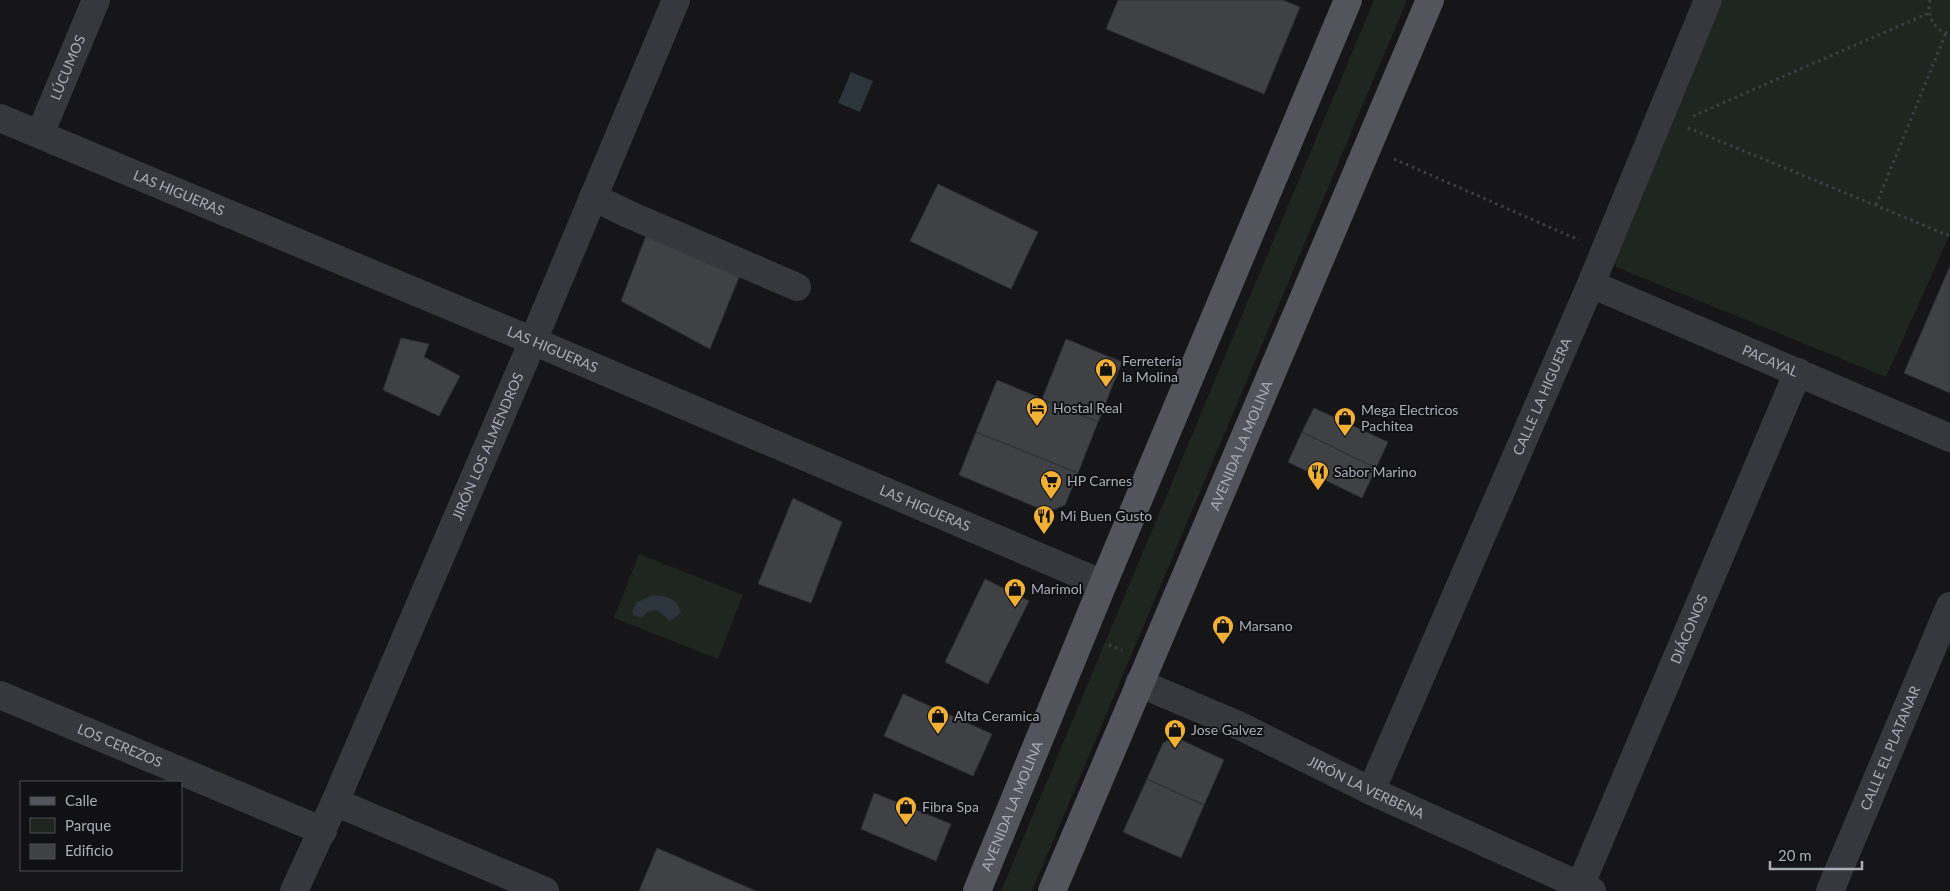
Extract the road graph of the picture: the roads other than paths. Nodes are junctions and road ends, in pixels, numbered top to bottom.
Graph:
1 (96, 0) edge
2 (676, 0) edge
3 (1348, 0) edge
4 (1430, 0) edge
5 (1708, 0) edge
6 (0, 118) edge
7 (40, 134) junction
8 (593, 197) junction
9 (1591, 284) junction
10 (797, 288) dead end
11 (533, 341) junction
12 (1798, 372) junction
13 (1950, 438) edge
14 (1103, 584) junction
15 (1950, 606) edge
16 (1144, 672) junction
17 (0, 695) edge
18 (1371, 791) junction
19 (335, 802) junction
20 (323, 831) junction
21 (1586, 888) edge
22 (294, 891) edge
23 (545, 891) edge
24 (977, 891) edge
25 (1052, 891) edge
26 (1830, 891) edge

1 - 7 street, LÚCUMOS
2 - 8 street, JIRÓN LOS ALMENDROS
3 - 14 main road, AVENIDA LA MOLINA
4 - 16 main road, AVENIDA LA MOLINA
5 - 9 street, CALLE LA HIGUERA
6 - 7 street, LAS HIGUERAS
7 - 11 street, LAS HIGUERAS
8 - 10 street
8 - 11 street, JIRÓN LOS ALMENDROS
9 - 12 street, PACAYAL
9 - 18 street, CALLE LA HIGUERA
11 - 14 street, LAS HIGUERAS
11 - 19 street, JIRÓN LOS ALMENDROS
12 - 13 street, PACAYAL
12 - 21 street, DIÁCONOS
14 - 24 main road, AVENIDA LA MOLINA
15 - 26 street, CALLE EL PLATANAR
16 - 18 street, JIRÓN LA VERBENA
16 - 25 main road, AVENIDA LA MOLINA
17 - 20 street, LOS CEREZOS
18 - 21 street, JIRÓN LA VERBENA
19 - 20 street, JIRÓN LOS ALMENDROS
19 - 23 street
20 - 22 street, JIRÓN LOS ALMENDROS

